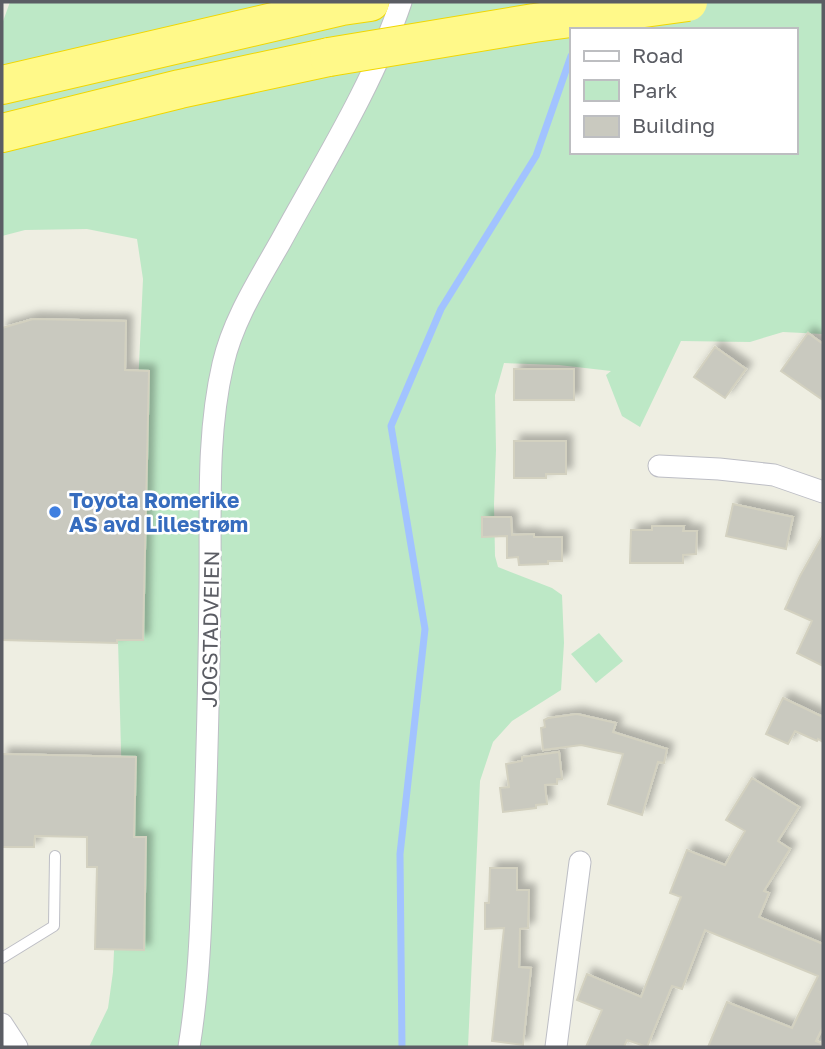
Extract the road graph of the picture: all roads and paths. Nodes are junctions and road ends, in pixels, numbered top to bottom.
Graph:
1 (401, 2) edge
2 (688, 2) edge
3 (356, 4) edge
4 (2, 85) edge
5 (2, 133) edge
6 (659, 466) dead end
7 (823, 492) edge
8 (55, 856) dead end
9 (580, 862) dead end
10 (2, 958) edge
11 (2, 1024) edge
12 (14, 1046) edge
13 (190, 1047) edge
14 (556, 1047) edge

1 - 13 street, JOGSTADVEIEN
2 - 5 highway, bridge
3 - 4 highway
6 - 7 street
8 - 10 lane
9 - 14 street
11 - 12 street

